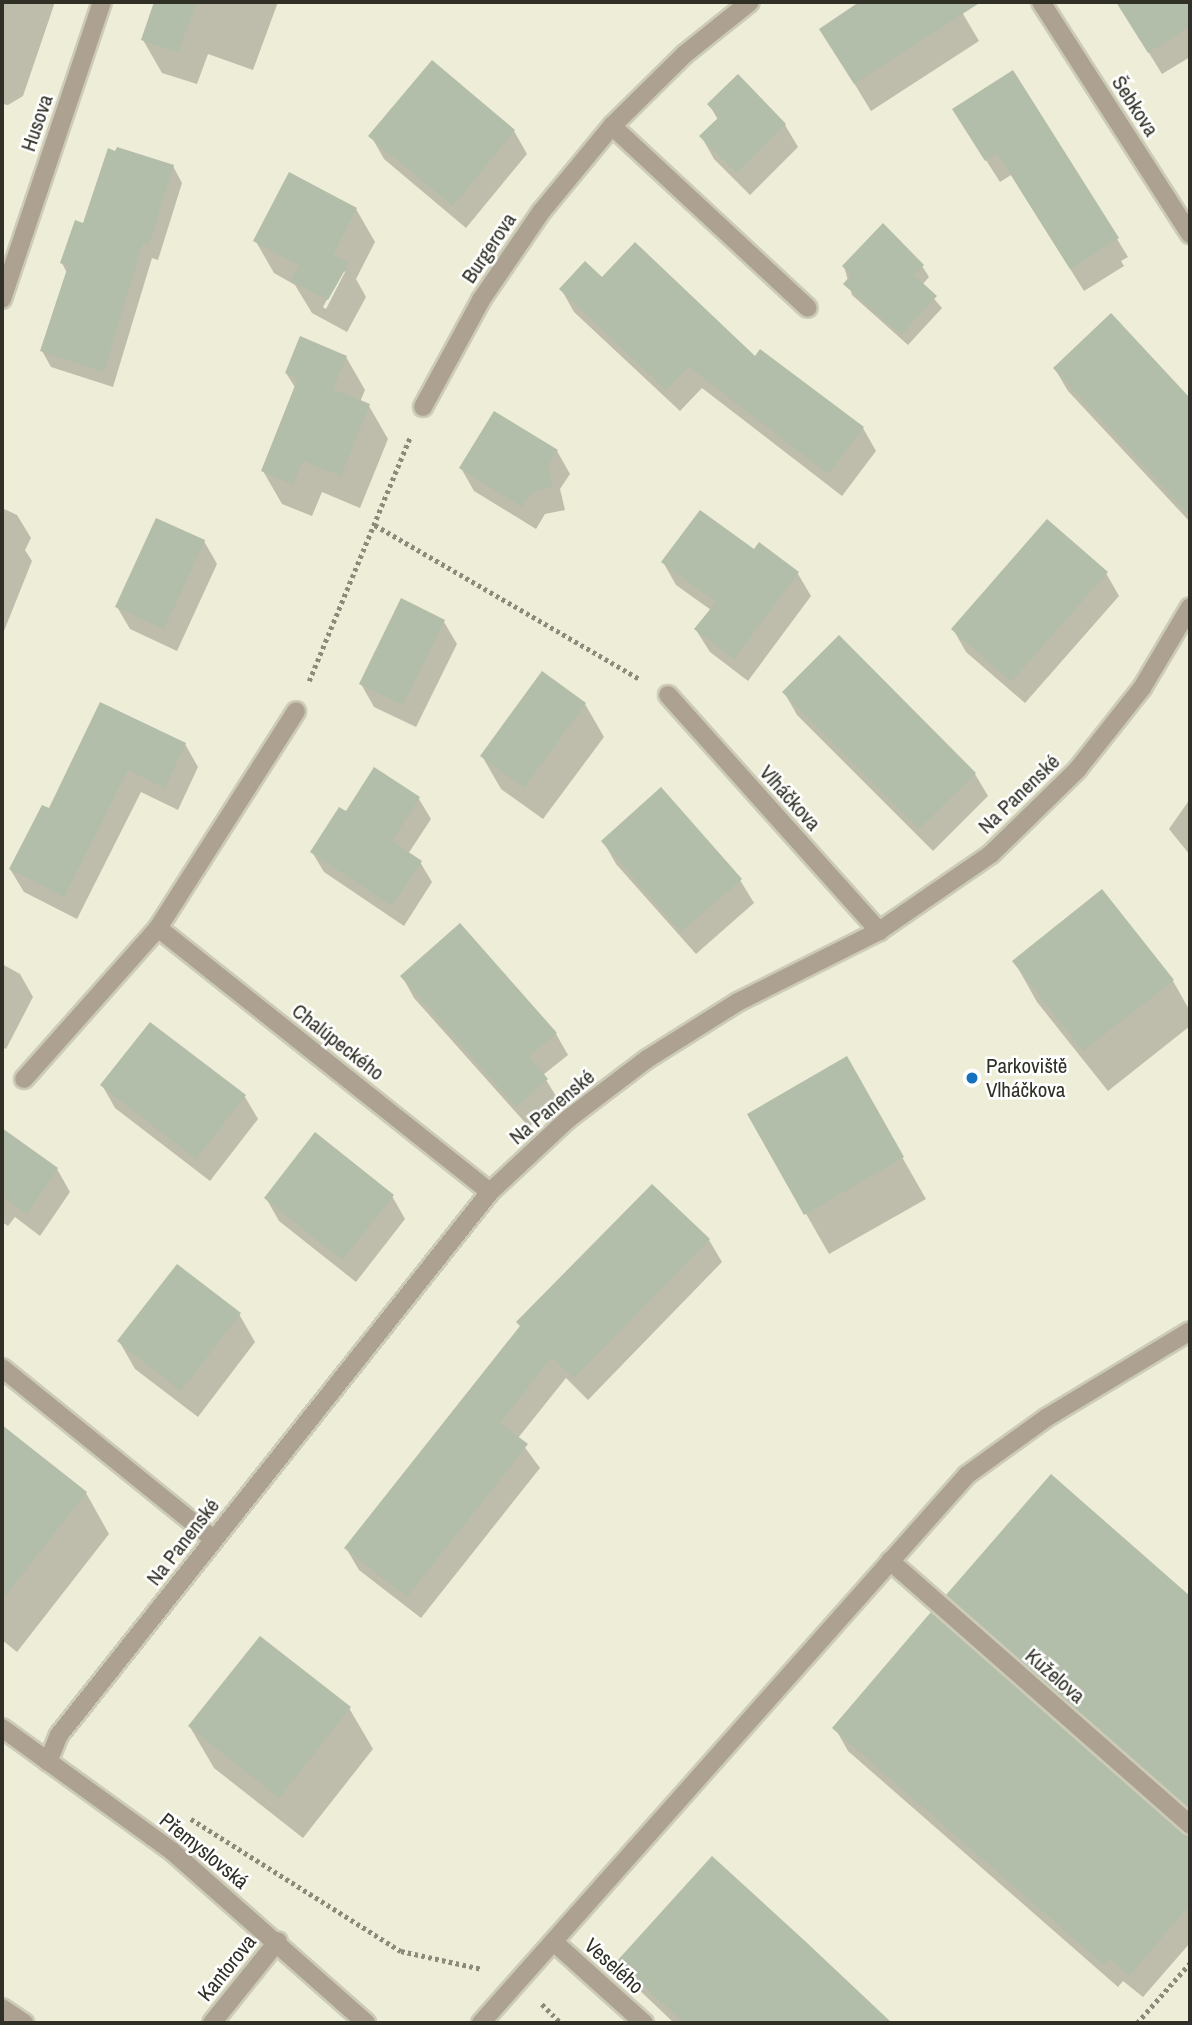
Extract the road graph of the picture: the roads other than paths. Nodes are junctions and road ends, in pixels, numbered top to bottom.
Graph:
1 (102, 2) edge
2 (751, 2) edge
3 (1041, 2) edge
4 (612, 126) junction
5 (1190, 234) edge
6 (2, 299) edge
7 (808, 308) dead end
8 (423, 407) road end
9 (1190, 607) edge
10 (668, 695) road end
11 (296, 711) road end
12 (158, 928) junction
13 (879, 931) junction
14 (24, 1079) dead end
15 (490, 1192) junction
16 (1190, 1331) edge
17 (2, 1368) edge
18 (213, 1539) junction
19 (890, 1561) junction
20 (2, 1728) edge
21 (48, 1762) junction
22 (1190, 1825) edge
23 (278, 1941) junction
24 (555, 1943) junction
25 (2, 2008) edge
26 (24, 2023) edge
27 (212, 2023) edge
28 (366, 2023) edge
29 (481, 2023) edge
30 (644, 2023) edge

1 - 6 street, Husova
2 - 4 street, Burgerova
3 - 5 street, Šebkova
4 - 7 street
4 - 8 street, Burgerova
9 - 13 street, Na Panenské
10 - 13 street, Vlháčkova
11 - 12 street
12 - 14 street
12 - 15 street, Chalúpeckého
13 - 15 street, Na Panenské
15 - 18 street, Na Panenské
16 - 19 street
17 - 18 street
18 - 21 street, Na Panenské
19 - 22 street, Kuželova
19 - 24 street
20 - 21 street, Přemyslovská
21 - 23 street, Přemyslovská
23 - 27 street, Kantorova
23 - 28 street, Přemyslovská
24 - 29 street
24 - 30 street, Veselého
25 - 26 street

